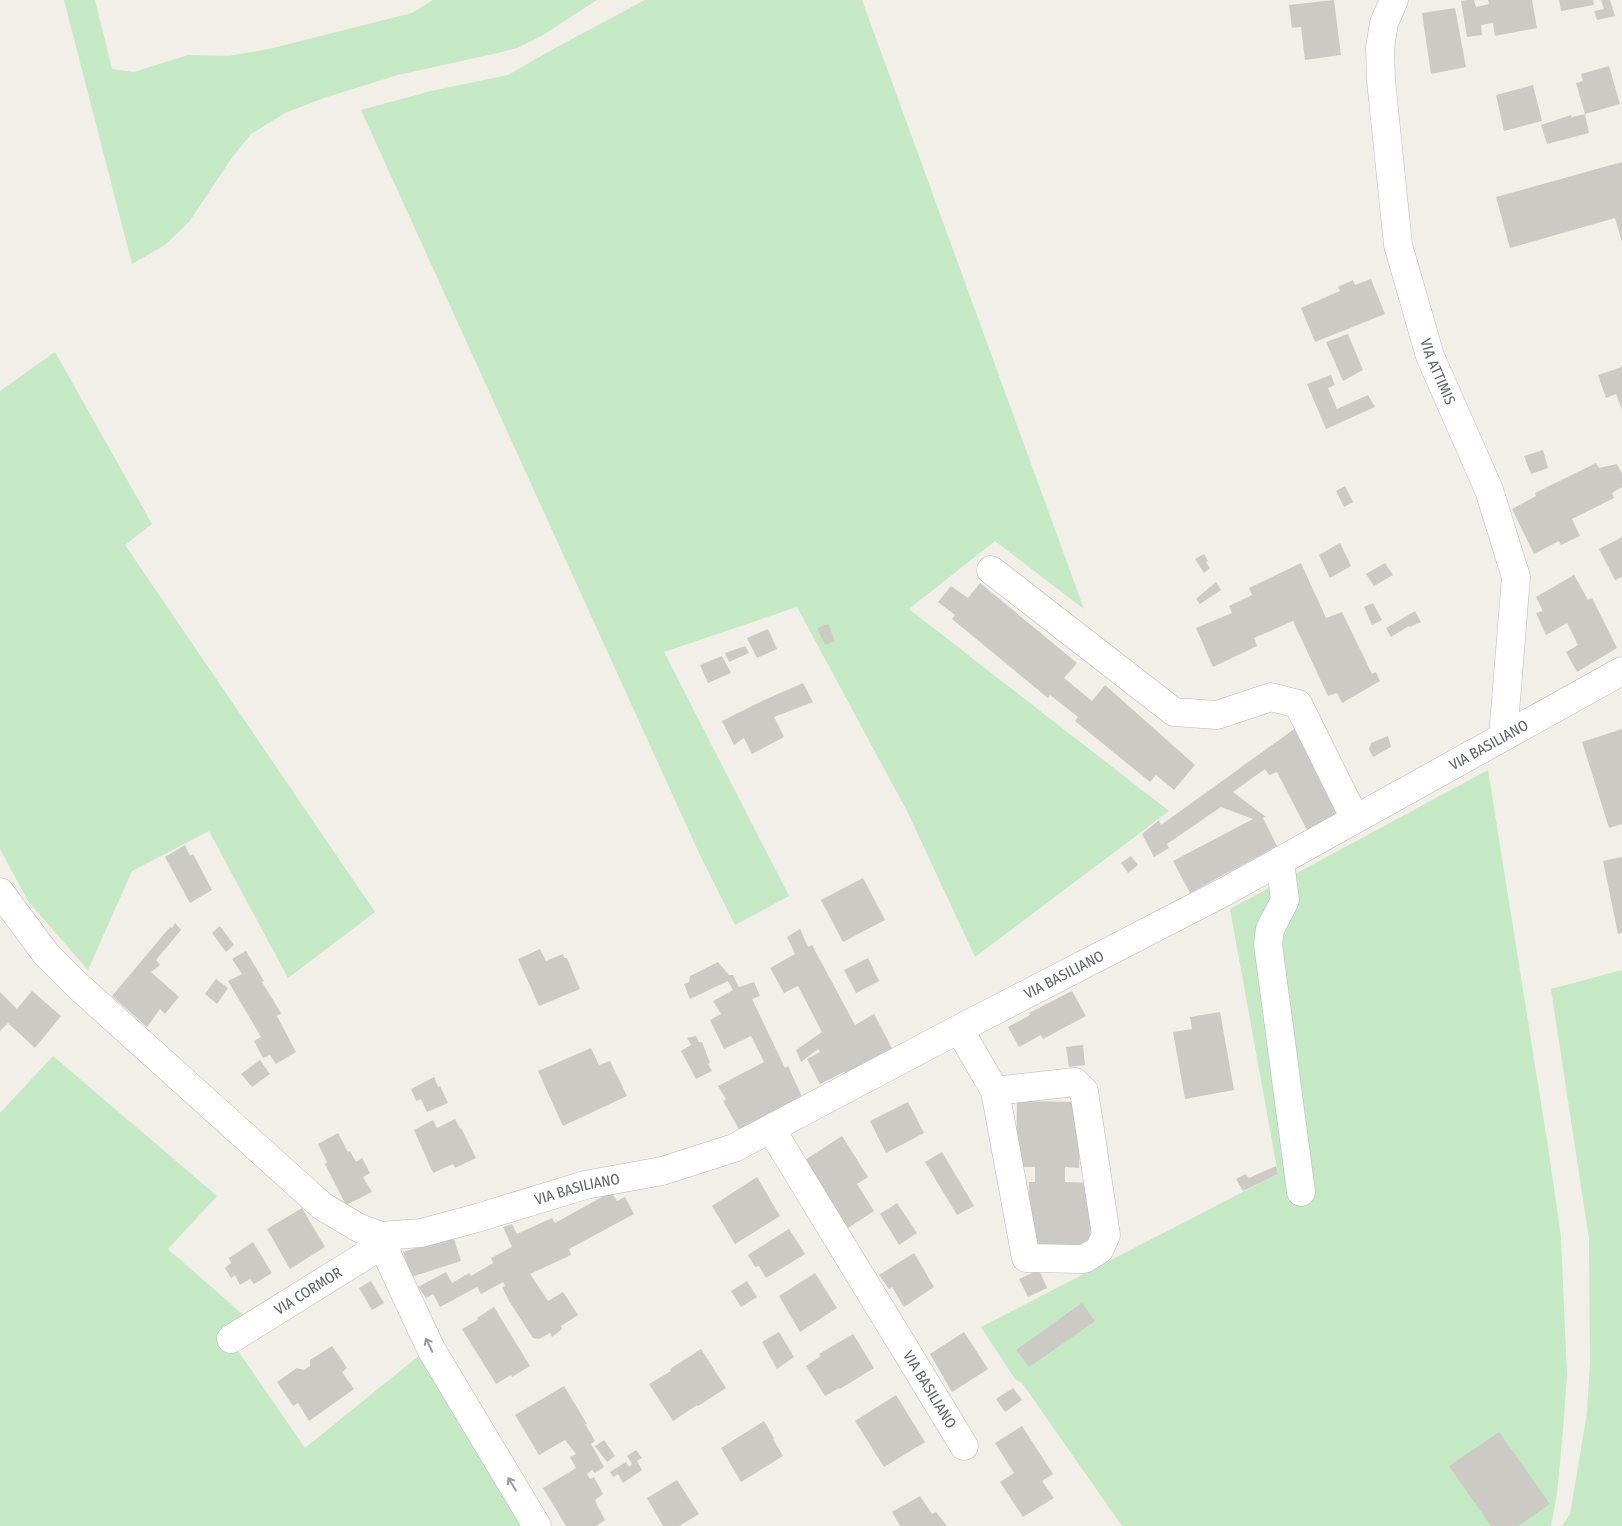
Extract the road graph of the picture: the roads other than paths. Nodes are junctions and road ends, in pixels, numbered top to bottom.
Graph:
1 (1394, 0) edge
2 (991, 570) dead end
3 (1622, 671) edge
4 (1503, 737) junction
5 (1355, 819) junction
6 (1280, 861) junction
7 (0, 892) edge
8 (959, 1028) junction
9 (995, 1091) junction
10 (771, 1129) junction
11 (1301, 1192) dead end
12 (381, 1236) junction
13 (231, 1339) dead end
14 (964, 1446) dead end
15 (537, 1526) edge

1 - 4 street, VIA ATTIMIS
2 - 5 street
3 - 4 street, VIA BASILIANO
4 - 5 street, VIA BASILIANO
5 - 6 street, VIA BASILIANO
6 - 8 street, VIA BASILIANO
6 - 11 street
7 - 12 street
8 - 9 street
8 - 10 street, VIA BASILIANO
9 - 9 street
10 - 12 street, VIA BASILIANO
10 - 14 street, VIA BASILIANO
12 - 13 street, VIA CORMOR
15 -> 12 street

